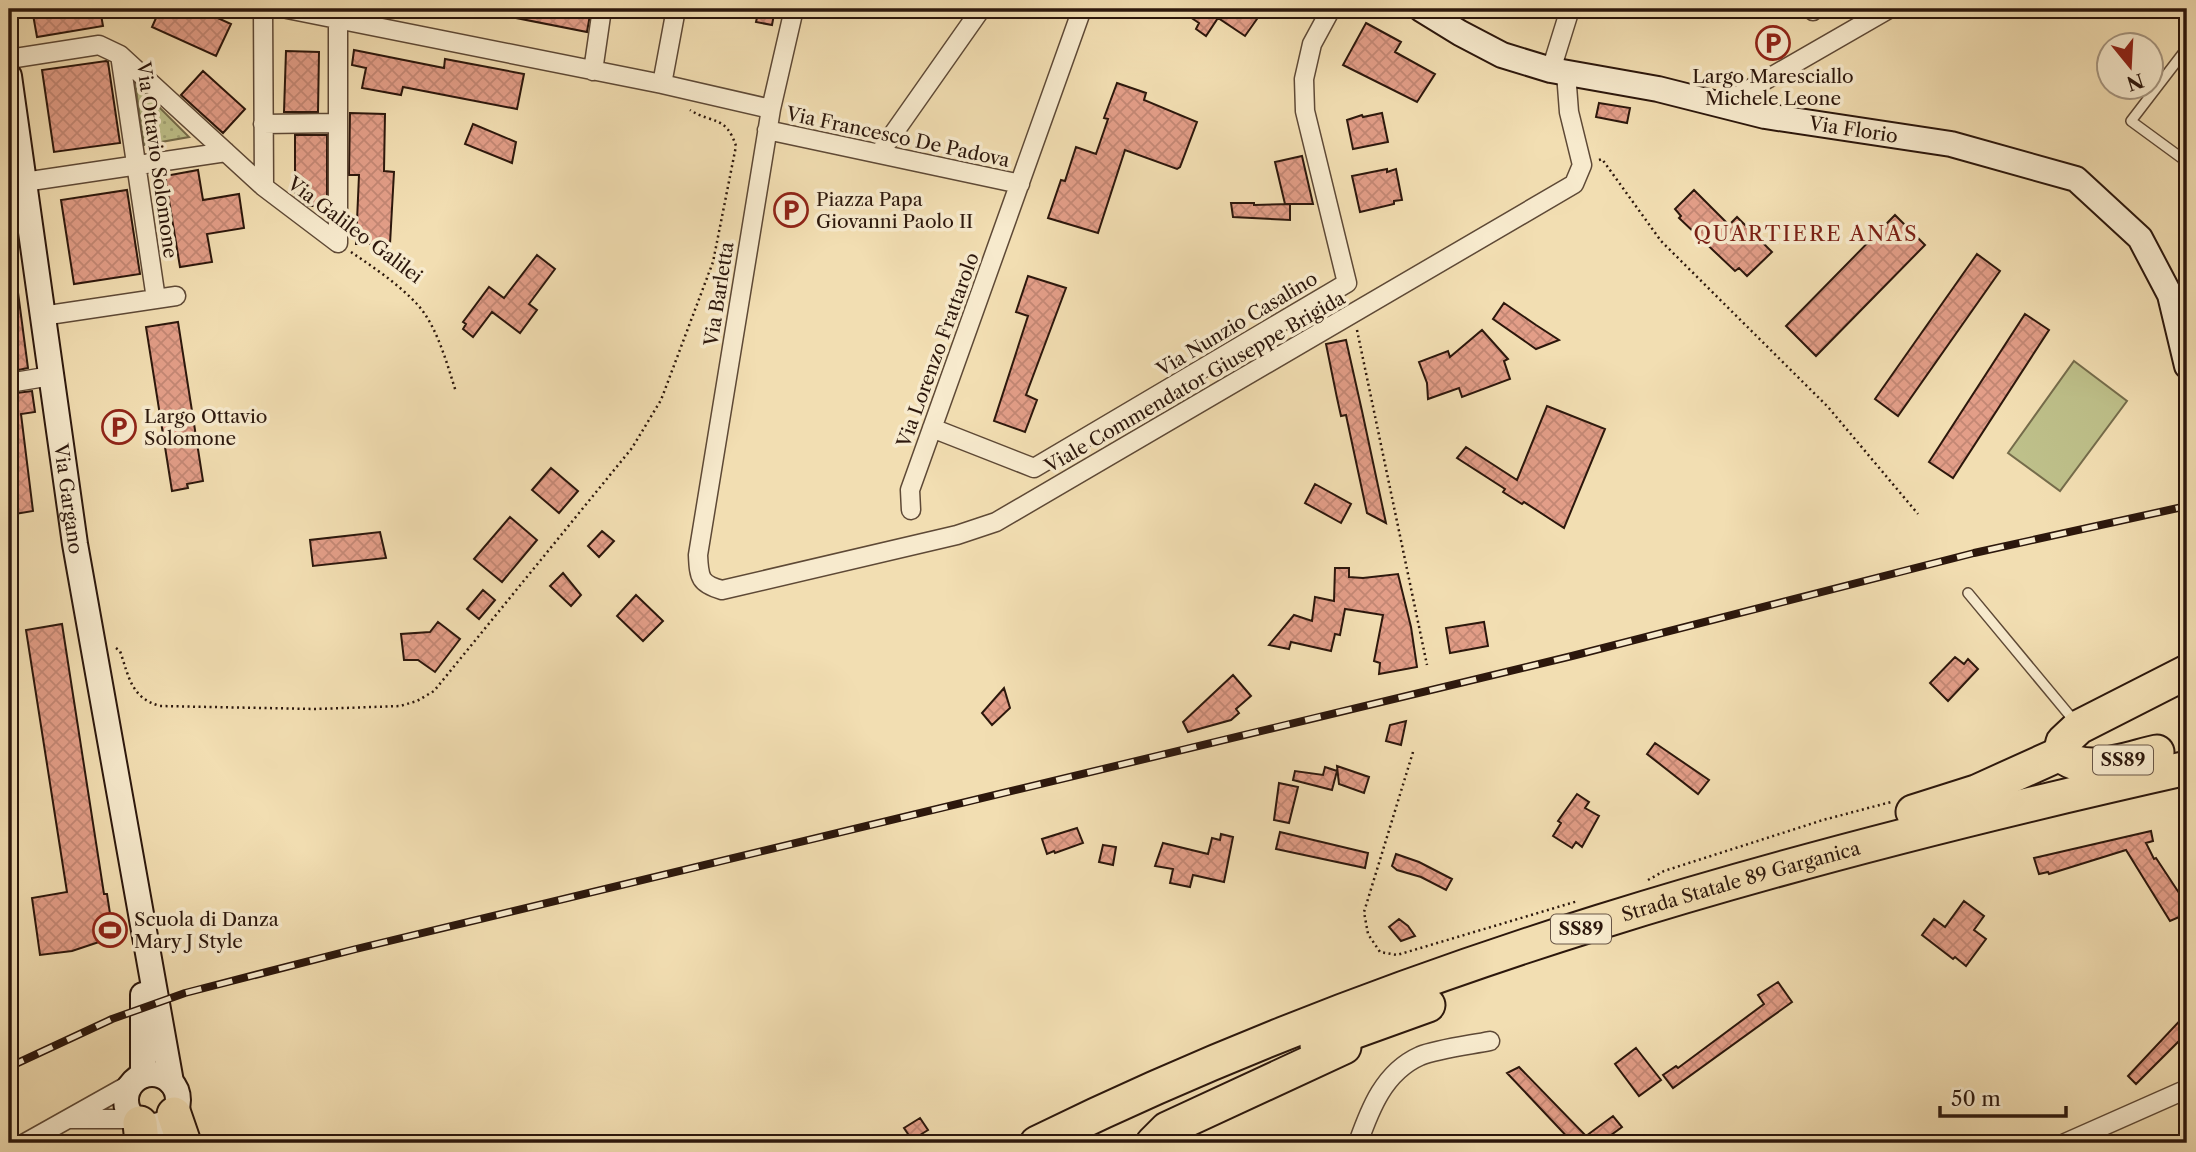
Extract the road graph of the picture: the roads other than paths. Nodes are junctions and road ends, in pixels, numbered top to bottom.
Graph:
1 (262, 9) edge
2 (287, 9) edge
3 (602, 9) edge
4 (676, 9) edge
5 (794, 9) edge
6 (981, 9) edge
7 (1082, 9) edge
8 (1331, 9) edge
9 (1570, 9) edge
10 (1889, 9) edge
11 (1434, 13) edge
12 (365, 16) edge
13 (338, 19) junction
14 (2187, 48) edge
15 (120, 55) junction
16 (9, 59) edge
17 (593, 71) junction
18 (1559, 71) junction
19 (9, 77) edge
20 (662, 84) junction
21 (1722, 105) junction
22 (771, 109) junction
23 (338, 123) junction
24 (263, 124) junction
25 (767, 130) junction
26 (226, 152) junction
27 (878, 154) junction
28 (2187, 162) edge
29 (136, 165) junction
30 (24, 182) junction
31 (1020, 184) junction
32 (264, 187) junction
33 (176, 296) dead end
34 (156, 299) junction
35 (43, 316) junction
36 (2187, 366) edge
37 (51, 376) junction
38 (9, 383) edge
39 (932, 428) junction
40 (911, 510) dead end
41 (707, 586) joint
42 (1968, 593) dead end
43 (2187, 672) edge
44 (2080, 727) junction
45 (2187, 747) edge
46 (2060, 754) junction
47 (2187, 768) edge
48 (2187, 790) edge
49 (1732, 883) junction
50 (142, 921) junction
51 (1451, 996) junction
52 (1490, 1041) dead end
53 (137, 1079) junction
54 (2187, 1089) edge
55 (71, 1119) junction
56 (158, 1124) edge
57 (25, 1143) edge
58 (1037, 1143) edge
59 (1091, 1143) edge
60 (1153, 1143) edge
61 (1357, 1143) edge
62 (2065, 1143) edge

1 - 24 street, Via Galileo Galilei
2 - 13 street
3 - 17 street
4 - 20 street
5 - 22 street, Via Barletta
6 - 27 street
7 - 31 street, Via Lorenzo Frattarolo
8 - 39 street, Via Nunzio Casalino
9 - 18 street
10 - 21 street
11 - 18 main road, Via Florio
12 - 13 street
12 - 17 street
13 - 23 street
14 - 28 lane
15 - 16 street
15 - 26 street, Via Ottavio Solomone
15 - 29 street, Via Ottavio Solomone
17 - 20 street
18 - 21 main road, Via Florio
18 - 41 street, Viale Commendator Giuseppe Brigida
19 - 30 main road, Via Gargano
20 - 22 street
21 - 36 main road, Via Florio
22 - 25 street, Via Barletta
23 - 24 street
23 - 32 street, Via Galileo Galilei
24 - 32 street, Via Galileo Galilei
25 - 27 street, Via Francesco De Padova
25 - 41 street, Via Barletta
26 - 29 street
26 - 32 street, Via Ottavio Solomone
27 - 31 street, Via Francesco De Padova
29 - 30 street
29 - 34 street, Via Ottavio Solomone
30 - 35 main road, Via Gargano
31 - 39 street, Via Lorenzo Frattarolo
33 - 34 street
34 - 35 street
35 - 37 main road, Via Gargano
37 - 38 street
37 - 50 main road, Via Gargano
39 - 40 street, Via Lorenzo Frattarolo
42 - 44 lane
43 - 44 highway
44 - 46 highway
45 - 46 highway, SS89
46 - 49 highway, SS89
47 - 49 highway, Strada Statale 89 Garganica / SS89
48 - 51 highway, Strada Statale 89 Garganica / SS89
49 - 58 highway, Strada Statale 89 Garganica / SS89
50 - 53 main road, Via Gargano
50 - 56 main road, Via Gargano
51 - 59 highway, Strada Statale 89 Garganica / SS89
51 - 60 highway
52 - 61 street
53 - 55 street
53 - 56 main road, Via Gargano
53 - 56 main road
54 - 62 street
55 - 56 street
55 - 57 street

